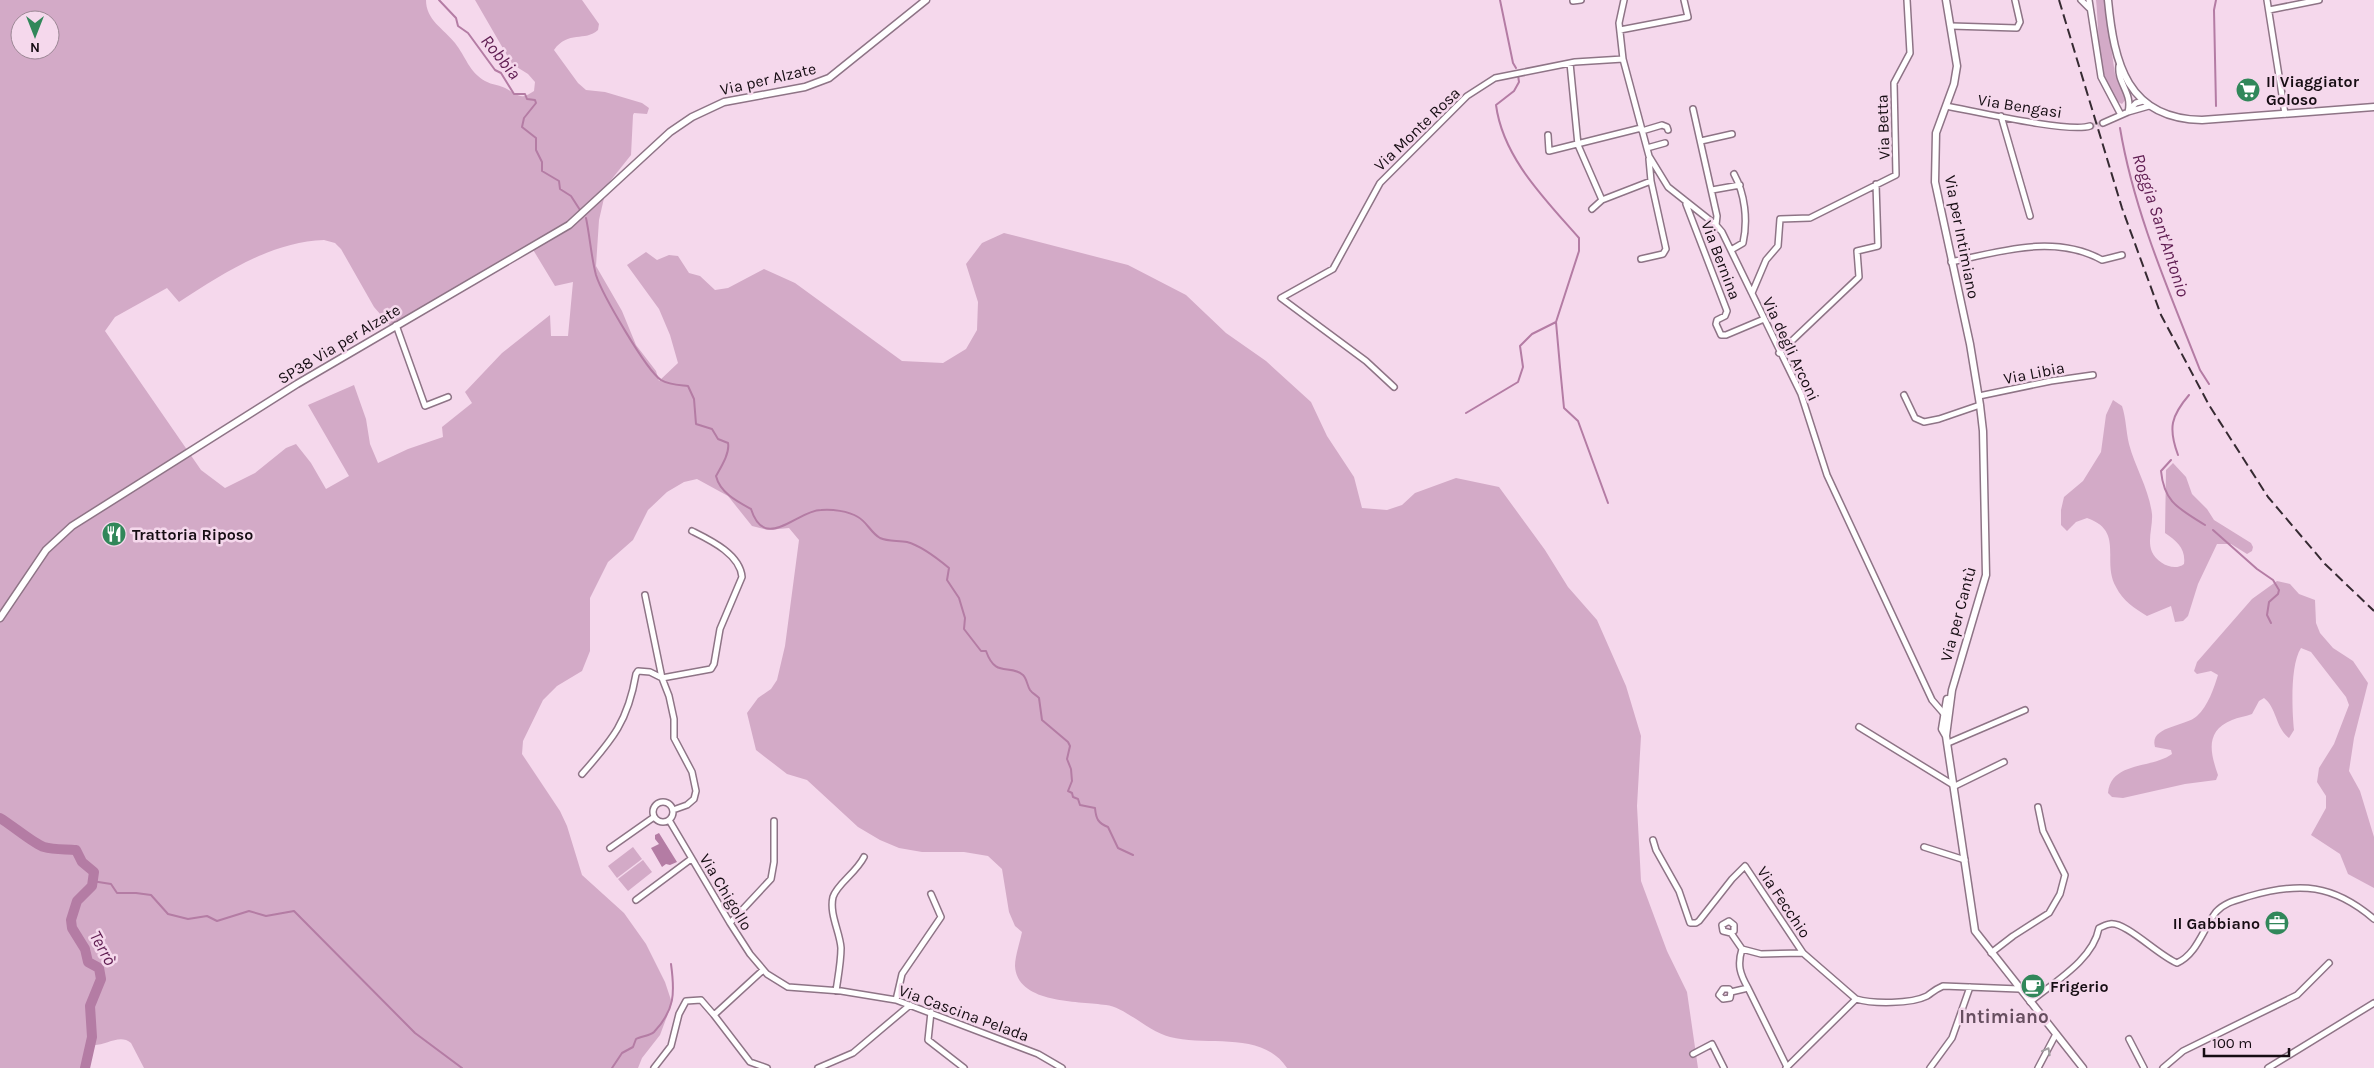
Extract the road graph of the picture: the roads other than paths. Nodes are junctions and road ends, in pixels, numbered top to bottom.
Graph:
1 (926, 0) edge
2 (1581, 0) edge
3 (1624, 0) edge
4 (1684, 0) edge
5 (1907, 0) edge
6 (1946, 0) edge
7 (2015, 0) edge
8 (2081, 0) edge
9 (2089, 0) edge
10 (2108, 0) edge
11 (2267, 0) edge
12 (2319, 0) edge
13 (1574, 1) dead end
14 (2090, 8) junction
15 (2269, 10) junction
16 (1951, 26) junction
17 (1620, 30) junction
18 (1623, 59) junction
19 (1570, 63) junction
20 (2119, 66) junction
21 (2146, 103) junction
22 (1946, 106) junction
23 (2374, 107) edge
24 (709, 108) joint
25 (1693, 108) dead end
26 (2128, 112) junction
27 (2285, 114) junction
28 (2121, 115) junction
29 (2001, 116) junction
30 (2103, 123) tunnel mouth
31 (2090, 126) tunnel mouth
32 (1641, 130) junction
33 (1668, 130) dead end
34 (1732, 134) dead end
35 (1548, 135) dead end
36 (1701, 141) junction
37 (1665, 143) dead end
38 (1578, 145) junction
39 (1647, 148) junction
40 (1649, 156) junction
41 (1734, 174) dead end
42 (1651, 181) junction
43 (1876, 184) junction
44 (1740, 185) junction
45 (1712, 190) junction
46 (1602, 200) junction
47 (1686, 203) junction
48 (1592, 209) dead end
49 (2030, 216) dead end
50 (1716, 224) junction
51 (1731, 250) junction
52 (2122, 255) dead end
53 (1641, 258) dead end
54 (1952, 262) junction
55 (1752, 293) junction
56 (1764, 319) junction
57 (396, 325) junction
58 (1970, 344) joint
59 (1779, 353) junction
60 (2093, 376) dead end
61 (1394, 387) dead end
62 (1904, 395) dead end
63 (1979, 396) junction
64 (448, 397) dead end
65 (1980, 405) junction
66 (692, 531) dead end
67 (645, 595) dead end
68 (0, 618) edge
69 (662, 678) junction
70 (1952, 690) junction
71 (1947, 700) junction
72 (1932, 701) junction
73 (2025, 710) dead end
74 (1946, 715) junction
75 (1860, 727) dead end
76 (1948, 743) junction
77 (2004, 762) dead end
78 (582, 774) dead end
79 (1955, 786) junction
80 (2038, 807) dead end
81 (673, 810) junction
82 (654, 817) junction
83 (669, 820) junction
84 (774, 821) dead end
85 (1653, 840) dead end
86 (1924, 847) dead end
87 (610, 848) dead end
88 (864, 858) dead end
89 (691, 859) junction
90 (1965, 860) junction
91 (931, 894) dead end
92 (636, 900) dead end
93 (2374, 919) edge
94 (730, 923) junction
95 (1731, 933) dead end
96 (1742, 949) junction
97 (1803, 953) junction
98 (1991, 953) junction
99 (2329, 963) dead end
100 (765, 972) junction
101 (1970, 987) junction
102 (1748, 988) junction
103 (2020, 989) junction
104 (836, 991) junction
105 (1731, 992) dead end
106 (1856, 999) junction
107 (896, 1000) junction
108 (2030, 1002) junction
109 (2374, 1003) edge
110 (910, 1005) junction
111 (931, 1012) junction
112 (714, 1015) junction
113 (2056, 1034) junction
114 (2129, 1039) dead end
115 (1692, 1054) dead end
116 (1786, 1067) edge
117 (654, 1068) edge
118 (767, 1068) edge
119 (818, 1068) edge
120 (964, 1068) edge
121 (1062, 1068) edge
122 (1724, 1068) edge
123 (1930, 1068) edge
124 (2038, 1068) edge
125 (2083, 1068) edge
126 (2144, 1068) edge
127 (2163, 1068) edge
128 (2268, 1068) edge

1 - 24 street, Via per Alzate
2 - 13 street
3 - 17 street, Via degli Arconi
4 - 17 street
5 - 43 street, Via Betta
6 - 16 street, Via per Intimiano
7 - 16 street
8 - 14 street
9 - 14 street
10 - 20 street
11 - 15 street
12 - 15 street
14 - 28 street
15 - 27 street
16 - 22 street, Via per Intimiano
17 - 18 street, Via degli Arconi
18 - 19 street, Via Monte Rosa
18 - 32 street, Via degli Arconi
19 - 38 street
19 - 61 street, Via Monte Rosa
20 - 21 street
20 - 26 street
21 - 26 street
21 - 27 street
22 - 29 street, Via Bengasi
22 - 54 street, Via per Intimiano
23 - 27 street
24 - 57 street, SP38 Via per Alzate
25 - 36 street
26 - 28 street
28 - 30 street
29 - 31 street, Via Bengasi
29 - 49 street
32 - 33 street
32 - 38 street
32 - 39 street, Via degli Arconi
34 - 36 street
35 - 38 street
36 - 45 street
37 - 39 street
38 - 46 street
39 - 40 street, Via degli Arconi
40 - 42 street
40 - 47 street, Via degli Arconi
41 - 44 street
42 - 46 street
42 - 53 street
43 - 55 street, Via Betta
43 - 59 street
44 - 45 street
44 - 51 street
45 - 50 street
46 - 48 street
47 - 50 street, Via degli Arconi
47 - 56 street, Via Bernina
50 - 51 street, Via degli Arconi
51 - 55 street, Via degli Arconi
52 - 54 street
54 - 58 street, Via per Intimiano
55 - 56 street, Via degli Arconi
56 - 59 street, Via degli Arconi
57 - 64 street
57 - 68 street, SP38 Via per Alzate
58 - 63 street, Via per Cantù
59 - 72 street, Via degli Arconi
60 - 63 street, Via Libia
62 - 65 street
63 - 65 street, Via per Cantù
65 - 70 street, Via per Cantù
66 - 69 street
67 - 69 street
69 - 78 street
69 - 81 street
70 - 71 street
70 - 74 street, Via per Cantù
71 - 72 street
71 - 74 street
72 - 74 street, Via degli Arconi
73 - 76 street
74 - 76 street, Via per Cantù
75 - 79 street
76 - 79 street, Via per Cantù
77 - 79 street
79 - 90 street, Via per Cantù
80 - 98 street
81 - 82 street
81 - 83 street
82 - 83 street
82 - 87 street
83 - 89 street, Via Chigollo
84 - 94 street
85 - 97 street, Via Fecchio
86 - 90 street
88 - 104 street
89 - 92 street
89 - 94 street, Via Chigollo
90 - 98 street, Via per Cantù
91 - 107 street
93 - 108 street
94 - 100 street, Via Chigollo
95 - 96 street
96 - 97 street
96 - 102 street
97 - 106 street, Via Fecchio
98 - 103 street, Via per Cantù
99 - 127 street
100 - 104 street, Via Cascina Pelada
100 - 112 street
101 - 103 street
101 - 106 street
101 - 123 street
102 - 105 street
102 - 116 street
103 - 108 street, Via per Cantù
104 - 107 street, Via Cascina Pelada
106 - 116 street
107 - 110 street, Via Cascina Pelada
108 - 113 street, Via per Cantù
109 - 128 street
110 - 111 street, Via Cascina Pelada
110 - 119 street
111 - 120 street
111 - 121 street, Via Cascina Pelada
112 - 117 street
112 - 118 street
124 -> 113 street
113 - 125 street, Via per Cantù
114 - 126 street
115 - 122 street

